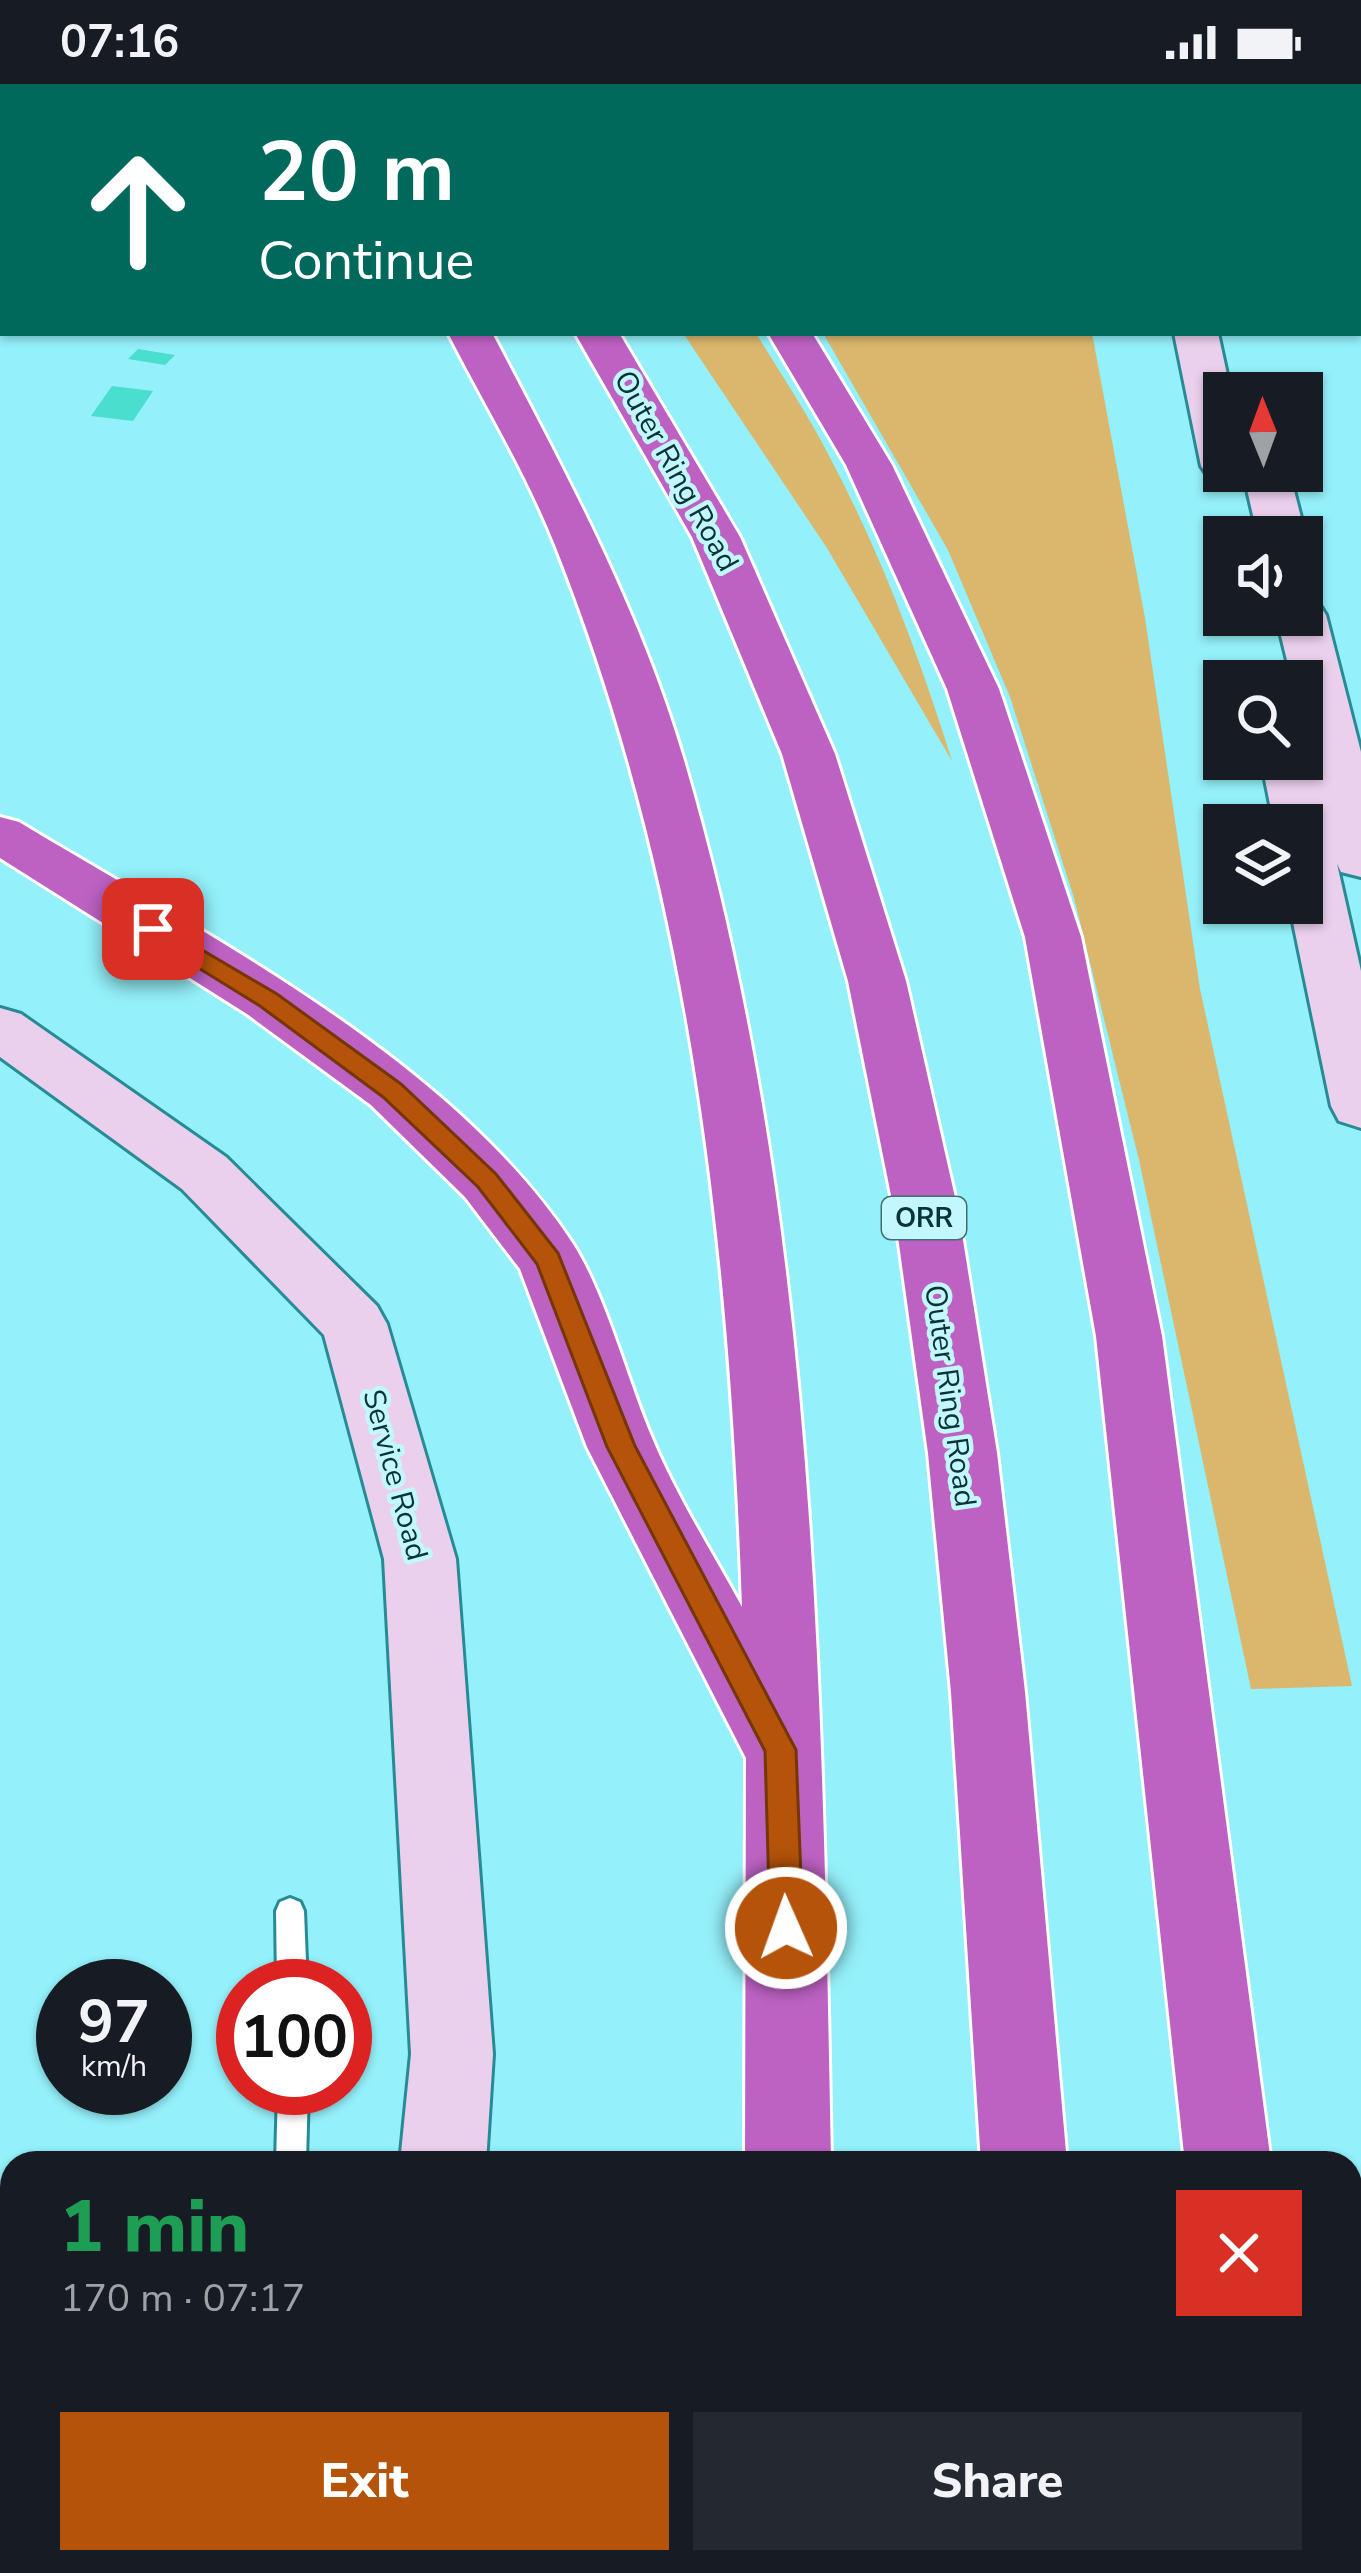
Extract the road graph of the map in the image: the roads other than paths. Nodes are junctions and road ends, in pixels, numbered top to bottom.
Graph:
1 (472, 336) edge
2 (599, 336) edge
3 (792, 336) edge
4 (1197, 336) edge
5 (1233, 336) edge
6 (1204, 372) edge
7 (1242, 372) edge
8 (1306, 636) edge
9 (0, 834) edge
10 (1361, 859) edge
11 (1322, 924) edge
12 (0, 1028) edge
13 (1361, 1106) edge
14 (781, 1750) junction
15 (290, 1911) dead end
16 (291, 1959) edge
17 (292, 2115) edge
18 (291, 2151) edge
19 (444, 2151) edge
20 (788, 2151) edge
21 (1023, 2151) edge
22 (1227, 2151) edge

1 - 14 highway
2 - 21 highway, Outer Ring Road / ORR
3 - 22 highway
4 - 6 main road
5 - 7 main road
8 - 10 main road
9 - 14 highway
11 - 13 main road
12 - 19 main road, Service Road
14 - 20 highway
15 - 16 lane
17 - 18 lane

